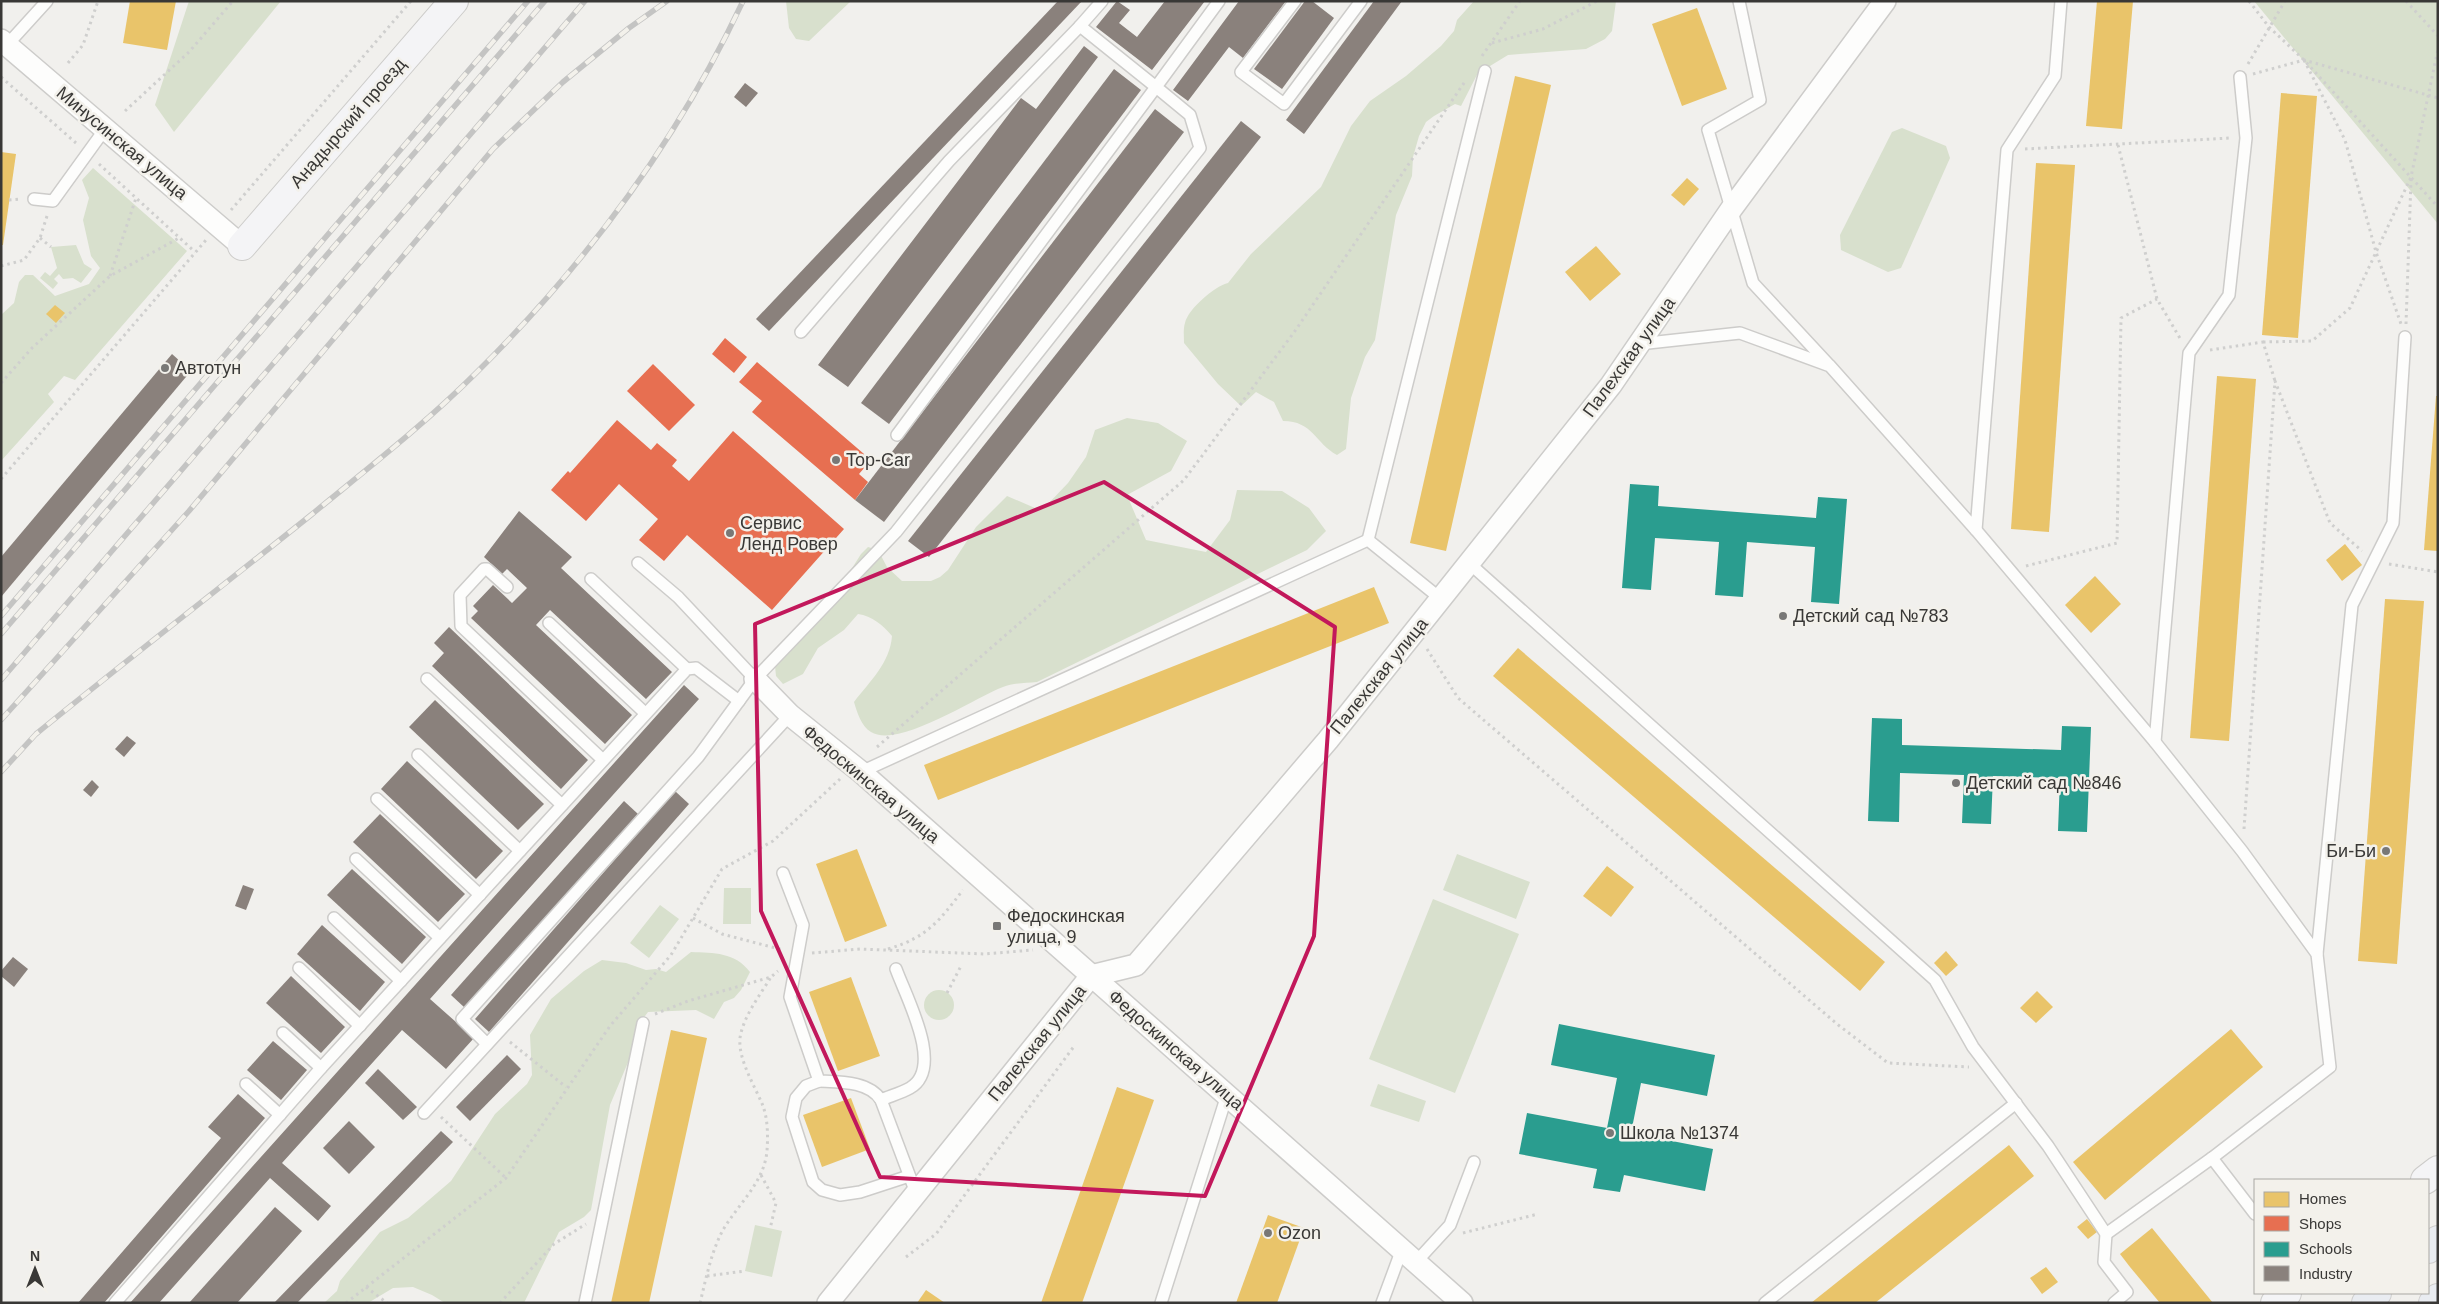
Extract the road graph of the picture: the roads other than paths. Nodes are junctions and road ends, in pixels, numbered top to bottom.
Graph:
1 (47, 1) edge
2 (454, 1) edge
3 (1102, 1) edge
4 (1219, 1) edge
5 (1295, 1) edge
6 (1362, 1) edge
7 (1739, 1) edge
8 (1885, 1) edge
9 (2061, 1) edge
10 (1080, 26) junction
11 (4, 43) edge
12 (1485, 72) dead end
13 (2240, 78) road end
14 (1156, 87) junction
15 (105, 129) junction
16 (34, 199) dead end
17 (1732, 208) junction
18 (242, 246) joint
19 (802, 332) dead end
20 (2405, 337) road end
21 (1640, 344) junction
22 (1830, 366) junction
23 (897, 435) dead end
24 (1976, 530) junction
25 (1368, 540) junction
26 (638, 563) dead end
27 (1469, 563) junction
28 (591, 579) dead end
29 (507, 587) dead end
30 (1440, 599) junction
31 (549, 623) dead end
32 (687, 669) junction
33 (427, 678) dead end
34 (756, 678) junction
35 (739, 701) junction
36 (646, 713) junction
37 (790, 715) junction
38 (2155, 742) junction
39 (418, 755) dead end
40 (603, 760) junction
41 (857, 769) junction
42 (377, 799) dead end
43 (562, 805) junction
44 (520, 851) junction
45 (356, 859) dead end
46 (783, 873) dead end
47 (480, 895) junction
48 (334, 918) dead end
49 (440, 938) junction
50 (2317, 954) junction
51 (299, 968) dead end
52 (896, 970) dead end
53 (1091, 976) junction
54 (401, 981) junction
55 (643, 1023) road end
56 (360, 1026) junction
57 (283, 1033) dead end
58 (487, 1044) junction
59 (321, 1068) junction
60 (819, 1081) junction
61 (246, 1084) dead end
62 (1226, 1095) junction
63 (881, 1100) junction
64 (2016, 1102) junction
65 (427, 1110) road end
66 (280, 1116) junction
67 (2212, 1158) junction
68 (1474, 1162) dead end
69 (2438, 1170) edge
70 (2426, 1179) edge
71 (912, 1185) junction
72 (2254, 1213) edge
73 (2106, 1234) junction
74 (1409, 1256) junction
75 (2286, 1294) edge
76 (2376, 1294) edge
77 (2438, 1298) edge
78 (115, 1303) edge
79 (585, 1303) edge
80 (828, 1303) edge
81 (1161, 1303) edge
82 (1382, 1303) edge
83 (1462, 1303) edge
84 (1765, 1303) edge
85 (2114, 1303) edge
86 (2275, 1303) edge
87 (2366, 1303) edge
88 (2433, 1303) edge

1 - 11 lane
2 - 18 street, Анадырский проезд
3 - 10 lane
4 - 14 lane
5 - 6 lane
7 - 17 lane
8 - 17 street, Палехская улица
9 - 24 lane
10 - 14 lane
10 - 19 lane
11 - 15 street, Минусинская улица
12 - 25 lane
13 - 38 lane
14 - 23 lane
14 - 34 lane
15 - 16 lane
15 - 18 street, Минусинская улица
17 - 21 street, Палехская улица
17 - 22 lane
20 - 50 lane
21 - 22 lane
21 - 27 street, Палехская улица
22 - 24 lane
24 - 38 lane
25 - 30 lane
25 - 41 lane
26 - 34 lane
27 - 30 street, Палехская улица
27 - 64 lane
28 - 32 lane
29 - 40 lane
30 - 53 street, Палехская улица
31 - 36 lane
32 - 35 lane
32 - 36 lane
33 - 43 lane
34 - 35 lane
34 - 37 street, Федоскинская улица
35 - 58 lane
36 - 40 lane
37 - 41 street, Федоскинская улица
37 - 58 lane
38 - 50 lane
39 - 44 lane
40 - 43 lane
41 - 53 street, Федоскинская улица
42 - 47 lane
43 - 44 lane
44 - 47 lane
45 - 49 lane
46 - 60 lane
47 - 49 lane
48 - 54 lane
49 - 54 lane
50 - 67 lane
51 - 56 lane
52 - 63 lane
53 - 62 street, Федоскинская улица
53 - 71 street, Палехская улица
54 - 56 lane
55 - 79 lane
56 - 59 lane
57 - 59 lane
58 - 65 lane
59 - 66 lane
60 - 63 lane
60 - 71 lane
61 - 66 lane
62 - 74 street, Федоскинская улица
62 - 81 lane
63 - 71 lane
64 - 73 lane
64 - 84 lane
66 - 78 lane
67 - 72 lane
67 - 73 lane
68 - 74 lane
69 - 70 street
71 - 80 street, Палехская улица
73 - 85 lane
74 - 82 lane
74 - 83 street, Федоскинская улица
75 - 86 street
76 - 87 main road
77 - 88 main road

